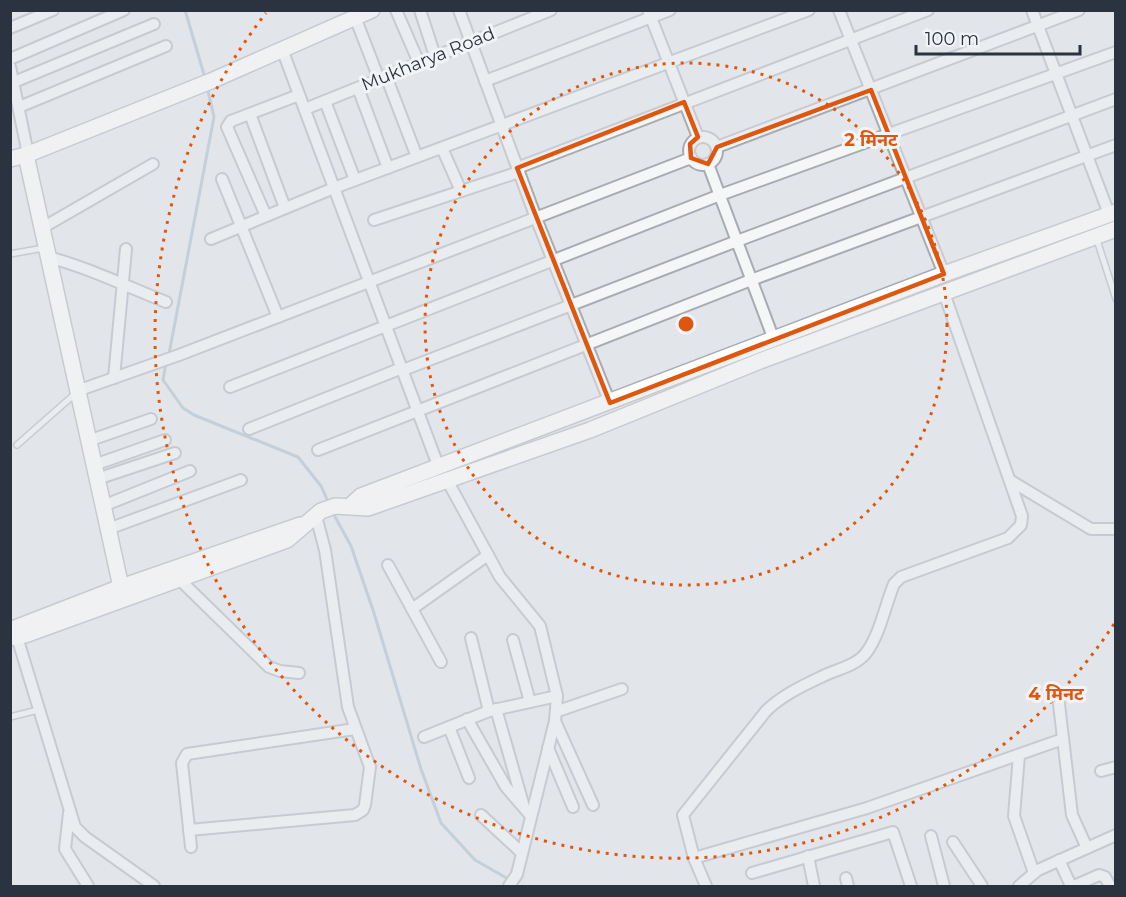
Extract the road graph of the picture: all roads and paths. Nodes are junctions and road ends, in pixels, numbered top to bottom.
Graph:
1 (53, 10) edge
2 (124, 10) edge
3 (396, 10) edge
4 (420, 10) edge
5 (459, 10) edge
6 (551, 10) edge
7 (670, 10) edge
8 (809, 10) edge
9 (839, 10) edge
10 (928, 10) edge
11 (1032, 10) edge
12 (1079, 10) edge
13 (366, 13) edge
14 (649, 14) edge
15 (154, 24) dead end
16 (1037, 26) junction
17 (10, 28) edge
18 (850, 39) junction
19 (470, 41) junction
20 (166, 46) dead end
21 (282, 49) junction
22 (1116, 52) edge
23 (435, 56) junction
24 (10, 59) edge
25 (419, 63) junction
26 (669, 63) junction
27 (10, 67) edge
28 (1056, 74) junction
29 (382, 78) junction
30 (485, 81) junction
31 (14, 82) junction
32 (358, 88) junction
33 (871, 90) junction
34 (299, 95) junction
35 (1116, 99) edge
36 (325, 101) junction
37 (684, 102) junction
38 (19, 107) junction
39 (305, 109) junction
40 (250, 114) junction
41 (1072, 115) junction
42 (502, 125) junction
43 (888, 135) junction
44 (698, 137) junction
45 (1116, 145) edge
46 (717, 147) junction
47 (442, 148) junction
48 (22, 156) edge
49 (1087, 156) junction
50 (417, 157) junction
51 (691, 158) junction
52 (153, 164) dead end
53 (708, 164) junction
54 (388, 168) junction
55 (518, 170) junction
56 (222, 179) dead end
57 (906, 179) junction
58 (355, 180) junction
59 (334, 188) junction
60 (461, 191) junction
61 (720, 195) junction
62 (285, 208) junction
63 (1112, 213) edge
64 (266, 216) junction
65 (921, 216) junction
66 (536, 218) junction
67 (374, 220) dead end
68 (242, 226) junction
69 (42, 228) junction
70 (1116, 229) edge
71 (1096, 237) junction
72 (211, 239) dead end
73 (737, 241) junction
74 (126, 249) dead end
75 (47, 252) junction
76 (10, 254) edge
77 (553, 260) junction
78 (944, 274) junction
79 (122, 279) junction
80 (752, 280) junction
81 (369, 282) junction
82 (944, 293) junction
83 (1116, 299) edge
84 (166, 302) dead end
85 (570, 304) junction
86 (278, 317) junction
87 (386, 325) junction
88 (774, 340) junction
89 (586, 344) junction
90 (402, 369) junction
91 (114, 378) junction
92 (230, 387) dead end
93 (77, 391) junction
94 (610, 403) junction
95 (418, 411) junction
96 (151, 419) dead end
97 (249, 429) dead end
98 (165, 440) dead end
99 (88, 441) junction
100 (17, 445) dead end
101 (318, 450) dead end
102 (175, 453) dead end
103 (190, 471) dead end
104 (96, 472) junction
105 (443, 474) junction
106 (241, 480) dead end
107 (1011, 481) junction
108 (103, 506) junction
109 (326, 513) junction
110 (108, 529) junction
111 (1116, 529) edge
112 (488, 555) junction
113 (388, 565) dead end
114 (179, 579) junction
115 (121, 587) junction
116 (412, 609) junction
117 (13, 635) edge
118 (471, 638) dead end
119 (513, 640) dead end
120 (441, 662) dead end
121 (299, 673) dead end
122 (622, 689) dead end
123 (557, 696) junction
124 (530, 702) junction
125 (1059, 704) dead end
126 (38, 710) junction
127 (492, 710) junction
128 (556, 716) junction
129 (10, 717) edge
130 (467, 719) junction
131 (449, 727) junction
132 (356, 729) junction
133 (424, 737) dead end
134 (1063, 740) junction
135 (548, 748) junction
136 (1019, 755) junction
137 (1116, 767) edge
138 (1101, 771) dead end
139 (469, 778) dead end
140 (593, 805) dead end
141 (573, 807) dead end
142 (69, 812) junction
143 (528, 813) junction
144 (481, 815) dead end
145 (189, 830) junction
146 (1116, 834) edge
147 (931, 836) dead end
148 (953, 842) dead end
149 (191, 848) dead end
150 (1087, 848) junction
151 (522, 853) junction
152 (808, 856) junction
153 (694, 858) junction
154 (1059, 860) junction
155 (752, 873) dead end
156 (1034, 873) junction
157 (88, 886) edge
158 (154, 886) edge
159 (509, 886) edge
160 (706, 886) edge
161 (814, 886) edge
162 (910, 886) edge
163 (944, 886) edge
164 (982, 886) edge
165 (1019, 886) edge
166 (1073, 886) edge
167 (1110, 886) edge

1 - 17 street
2 - 24 street
3 - 25 street
4 - 23 street
5 - 19 street
6 - 19 street, Mukharya Road
7 - 14 street
8 - 26 street
9 - 18 street
10 - 18 street
11 - 16 street
12 - 16 street
13 - 21 main road
13 - 29 street
14 - 26 street
14 - 30 street
15 - 31 street
16 - 28 street
16 - 33 street
18 - 33 street
18 - 37 street
19 - 23 street, Mukharya Road
19 - 30 street
20 - 38 street
21 - 34 street
21 - 48 main road
22 - 28 street
23 - 25 street, Mukharya Road
25 - 29 street, Mukharya Road
26 - 37 street
26 - 42 street
27 - 31 street
28 - 41 street
28 - 43 street
29 - 32 street, Mukharya Road
29 - 50 street
30 - 42 street
31 - 38 street
32 - 36 street, Mukharya Road
32 - 54 street
33 - 43 street
33 - 46 street
34 - 39 street
34 - 40 street
35 - 41 street
36 - 39 street, Mukharya Road
36 - 58 street
37 - 44 street
37 - 55 street
38 - 48 street
39 - 59 street
40 - 62 street
40 - 64 street
41 - 49 street
41 - 57 street
42 - 47 street
42 - 55 street
43 - 57 street
43 - 61 street
44 - 46 street
44 - 51 street
45 - 49 street
46 - 53 street
47 - 50 street
47 - 60 street
48 - 69 main road
49 - 63 street
49 - 65 street
50 - 54 street
51 - 53 street
51 - 66 street
52 - 69 street
53 - 61 street
54 - 58 street
55 - 60 street
55 - 66 street
56 - 68 street
57 - 65 street
57 - 73 street
58 - 59 street
59 - 62 street
59 - 81 street
60 - 67 street
61 - 73 street
61 - 77 street
62 - 64 street
63 - 78 main road
64 - 68 street
65 - 78 street
65 - 80 street
66 - 77 street
66 - 81 street
68 - 72 street
68 - 86 street
69 - 75 main road
70 - 71 main road
71 - 82 main road
71 - 83 lane
73 - 80 street
73 - 85 street
74 - 79 street
75 - 76 lane
75 - 79 street
75 - 93 main road
77 - 85 street
77 - 87 street
78 - 88 main road
79 - 84 street
79 - 91 street
80 - 88 street
80 - 89 street
81 - 86 street
81 - 87 street
82 - 105 main road
82 - 107 street
85 - 89 street
85 - 90 street
86 - 91 street
87 - 90 street
87 - 92 street
88 - 94 main road
89 - 94 street
89 - 95 street
90 - 95 street
90 - 97 street
91 - 93 street
93 - 99 main road
93 - 100 lane
94 - 105 main road
95 - 101 street
95 - 105 street
96 - 99 street
98 - 104 street
99 - 104 main road
102 - 104 street
103 - 108 street
104 - 108 main road
105 - 109 main road
105 - 112 street
106 - 110 street
107 - 111 street
107 - 153 street
108 - 110 main road
109 - 114 main road
109 - 115 main road
109 - 132 street
110 - 115 main road
112 - 116 street
112 - 123 street
113 - 116 street
114 - 117 main road
114 - 121 street
115 - 117 main road
116 - 120 street
117 - 126 street
118 - 127 street
119 - 124 street
122 - 128 street
123 - 124 street
123 - 128 street
124 - 127 street
125 - 134 street
126 - 129 lane
126 - 142 street
127 - 130 street
127 - 143 street
128 - 135 street
128 - 140 street
130 - 131 street
130 - 143 street
131 - 133 street
131 - 139 street
132 - 145 street
132 - 145 street
134 - 136 street
134 - 150 street
135 - 141 street
135 - 143 street
136 - 153 street
136 - 156 street
137 - 138 street
142 - 157 street
142 - 158 street
143 - 151 street
144 - 151 street
145 - 149 street
146 - 150 street
147 - 163 street
148 - 164 street
150 - 154 street
151 - 159 street
152 - 155 street
152 - 161 street
152 - 162 street
153 - 160 street
154 - 156 street
154 - 166 street
156 - 165 street
166 - 167 street

